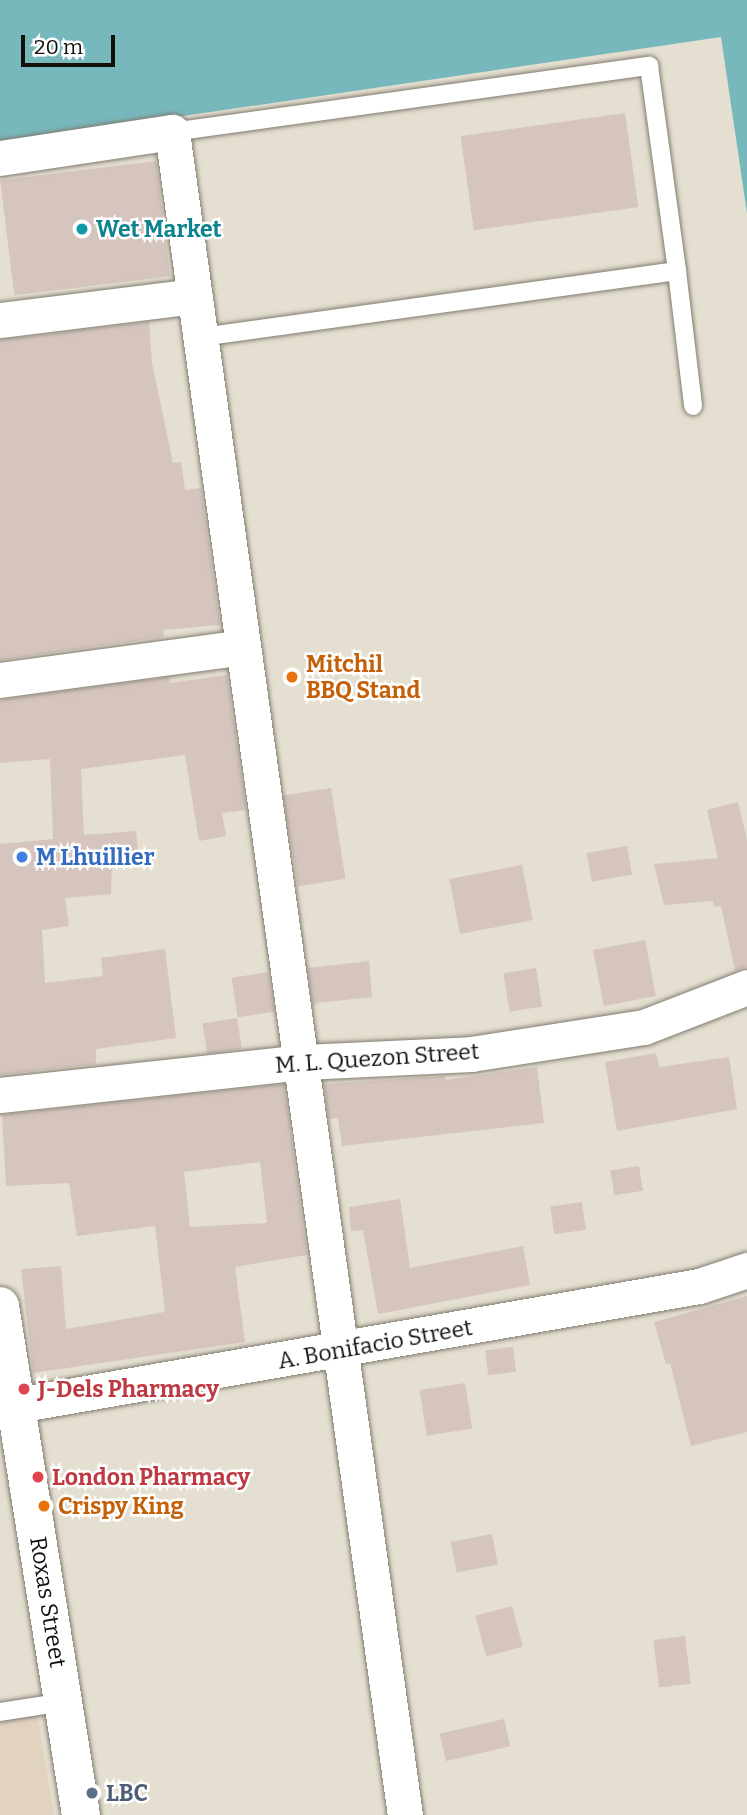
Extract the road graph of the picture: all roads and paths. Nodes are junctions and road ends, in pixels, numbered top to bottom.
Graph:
1 (172, 132) junction
2 (0, 159) edge
3 (677, 271) junction
4 (195, 296) junction
5 (0, 320) edge
6 (201, 337) junction
7 (693, 406) dead end
8 (243, 647) junction
9 (0, 680) edge
10 (747, 987) edge
11 (304, 1062) junction
12 (0, 1095) edge
13 (747, 1269) edge
14 (0, 1306) edge
15 (341, 1351) junction
16 (8, 1407) edge
17 (64, 1702) junction
18 (0, 1712) edge
19 (81, 1815) edge
20 (405, 1815) edge

1 - 2 street
1 - 3 lane
1 - 4 street
3 - 6 lane
3 - 7 lane
4 - 5 street
4 - 6 street
6 - 8 street
8 - 9 street
8 - 11 street
10 - 11 street, M. L. Quezon Street
11 - 12 street, M. L. Quezon Street
11 - 15 street
13 - 15 street, A. Bonifacio Street
14 - 16 street, Roxas Street
15 - 16 street, A. Bonifacio Street
15 - 20 street
16 - 17 street, Roxas Street
17 - 18 lane
17 - 19 street, Roxas Street

